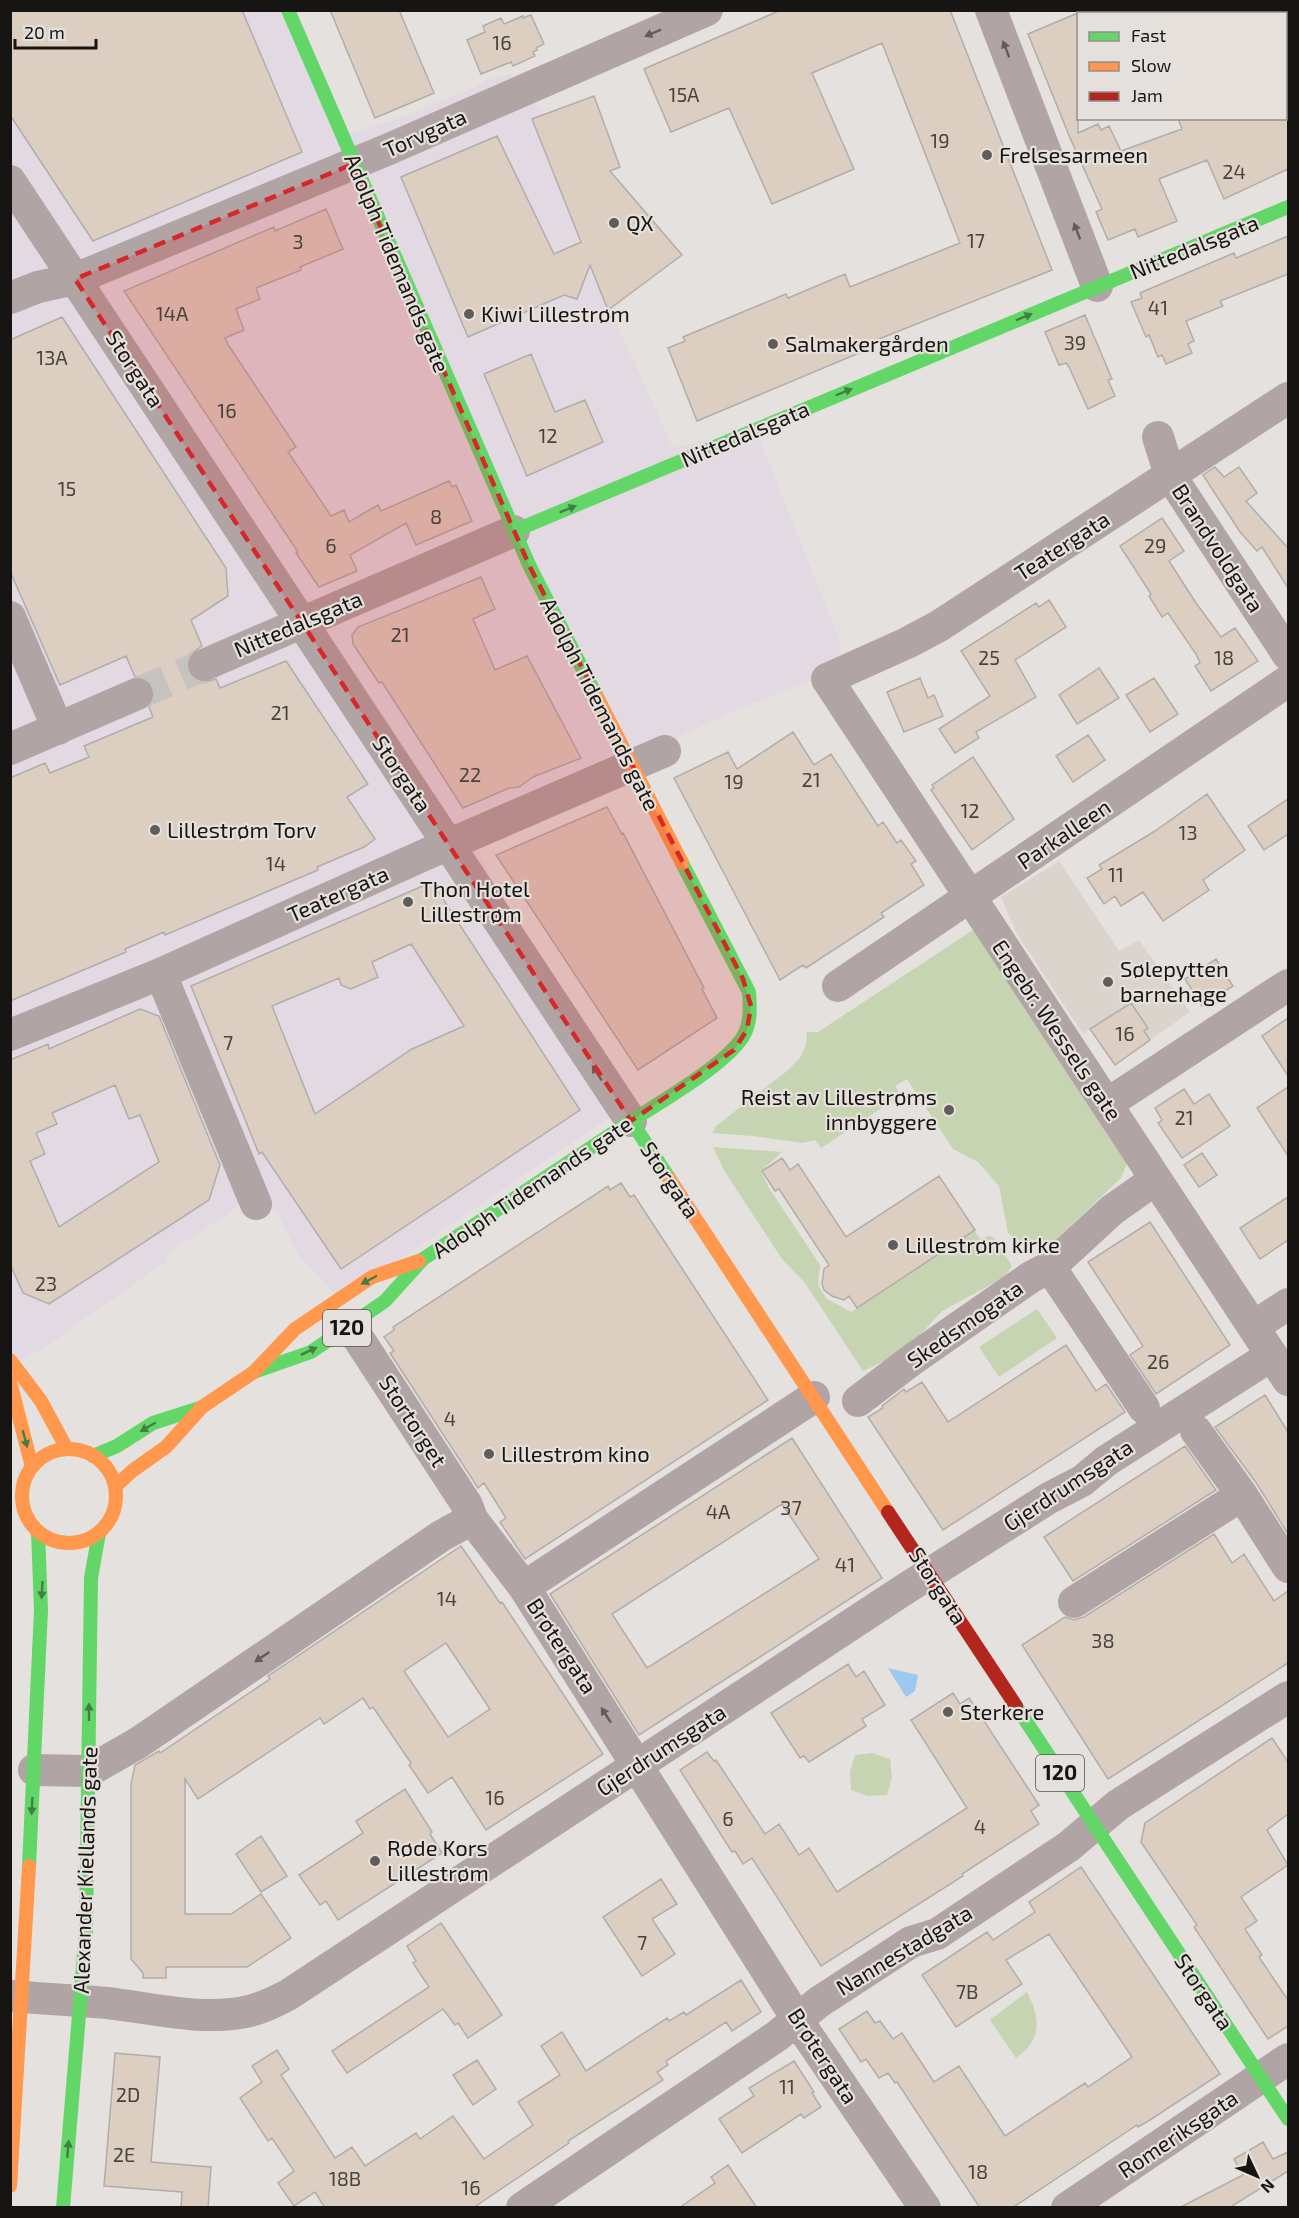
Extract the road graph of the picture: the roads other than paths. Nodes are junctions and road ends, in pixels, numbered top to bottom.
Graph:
1 (288, 10) edge
2 (707, 10) edge
3 (991, 10) edge
4 (353, 164) junction
5 (10, 181) edge
6 (1288, 207) edge
7 (75, 279) junction
8 (1097, 286) junction
9 (10, 298) edge
10 (1288, 398) edge
11 (1158, 437) dead end
12 (1170, 476) junction
13 (514, 531) junction
14 (10, 617) edge
15 (300, 623) junction
16 (1288, 655) edge
17 (204, 665) tunnel mouth
18 (827, 679) joint
19 (1288, 681) edge
20 (137, 694) tunnel mouth
21 (58, 729) junction
22 (10, 749) edge
23 (665, 751) dead end
24 (632, 766) junction
25 (450, 845) junction
26 (970, 898) junction
27 (1288, 985) edge
28 (838, 986) dead end
29 (167, 989) dead end
30 (10, 1035) edge
31 (1107, 1104) junction
32 (631, 1121) junction
33 (1156, 1179) junction
34 (256, 1204) dead end
35 (423, 1259) junction
36 (1050, 1267) junction
37 (1288, 1304) edge
38 (349, 1326) junction
39 (1253, 1327) junction
40 (10, 1360) edge
41 (1280, 1367) edge
42 (254, 1372) junction
43 (10, 1382) edge
44 (814, 1397) junction
45 (858, 1401) dead end
46 (202, 1407) junction
47 (1144, 1408) dead end
48 (1196, 1431) dead end
49 (67, 1449) junction
50 (93, 1456) junction
51 (32, 1467) junction
52 (115, 1487) junction
53 (1242, 1495) junction
54 (472, 1519) junction
55 (38, 1532) junction
56 (99, 1533) junction
57 (1288, 1567) edge
58 (930, 1574) junction
59 (524, 1587) junction
60 (1074, 1602) dead end
61 (1288, 1697) edge
62 (638, 1765) junction
63 (34, 1770) junction
64 (89, 1771) junction
65 (1094, 1825) junction
66 (16, 1997) edge
67 (82, 2001) junction
68 (798, 2019) junction
69 (1288, 2059) edge
70 (1261, 2078) junction
71 (1288, 2120) edge
72 (10, 2186) edge
73 (63, 2208) edge
74 (522, 2208) edge
75 (925, 2208) edge
76 (1067, 2208) edge

1 - 4 main road, Adolph Tidemands gate
2 -> 4 street, Torvgata
8 -> 3 street
4 - 7 street, Torvgata
4 - 13 main road, Adolph Tidemands gate
5 - 7 street, Storgata
6 - 8 main road, Nittedalsgata
7 - 9 street, Torvgata
7 - 15 street, Storgata
13 -> 8 main road, Nittedalsgata
10 - 12 street, Teatergata
11 - 12 street, Brandvoldgata
12 - 16 street, Brandvoldgata
12 - 18 street, Teatergata
13 - 15 street, Nittedalsgata
13 - 24 main road, Adolph Tidemands gate
14 - 21 street
15 - 17 street, Nittedalsgata
15 - 25 street, Storgata
18 - 26 street, Engebr. Wessels gate
19 - 26 street, Parkalleen
20 - 21 street
21 - 22 street
23 - 24 street, Teatergata
24 - 25 street, Teatergata
24 - 32 main road, Adolph Tidemands gate
25 - 30 street, Teatergata
32 -> 25 street, Storgata
26 - 28 street, Parkalleen
26 - 31 street, Engebr. Wessels gate
27 - 31 street
29 - 34 street
31 - 33 street, Engebr. Wessels gate
32 - 35 main road, Adolph Tidemands gate / 120
32 - 44 main road, Storgata / 120
33 - 36 street, Skedsmogata
33 - 39 street, Engebr. Wessels gate
35 - 38 main road, Adolph Tidemands gate / 120
35 -> 42 main road, Adolph Tidemands gate / 120
36 - 45 street, Skedsmogata
36 - 47 street
37 - 39 street
42 -> 38 main road, Adolph Tidemands gate / 120
38 - 54 street, Stortorget
39 - 41 street, Engebr. Wessels gate
40 - 49 main road
41 - 58 street, Gjerdrumsgata
42 - 46 main road, Adolph Tidemands gate / 120
43 -> 51 main road
44 - 58 main road, Storgata / 120
44 - 59 street
46 -> 50 main road, Adolph Tidemands gate / 120
46 - 52 main road, Adolph Tidemands gate / 120
48 - 53 street
49 - 50 main road
49 - 51 main road
50 - 52 main road
51 - 55 main road
52 - 56 main road
53 - 57 street
53 - 60 street
54 - 59 street, Brøtergata
54 -> 64 street
55 - 56 main road
55 -> 63 main road
64 -> 56 main road, Alexander Kiellands gate
58 - 62 street, Gjerdrumsgata
58 - 65 main road, Storgata / 120
62 -> 59 street, Brøtergata
61 - 65 street, Nannestadgata
62 - 67 street, Gjerdrumsgata
62 - 68 street, Brøtergata
63 - 64 street
63 -> 66 main road
64 - 67 main road, Alexander Kiellands gate
65 - 68 street, Nannestadgata
65 - 70 main road, Storgata / 120
66 - 67 street, Gjerdrumsgata
66 - 72 main road
73 -> 67 main road, Alexander Kiellands gate
68 - 74 street, Nannestadgata
68 - 75 street, Brøtergata
69 - 70 street, Romeriksgata
70 - 71 main road, Storgata / 120
70 - 76 street, Romeriksgata

